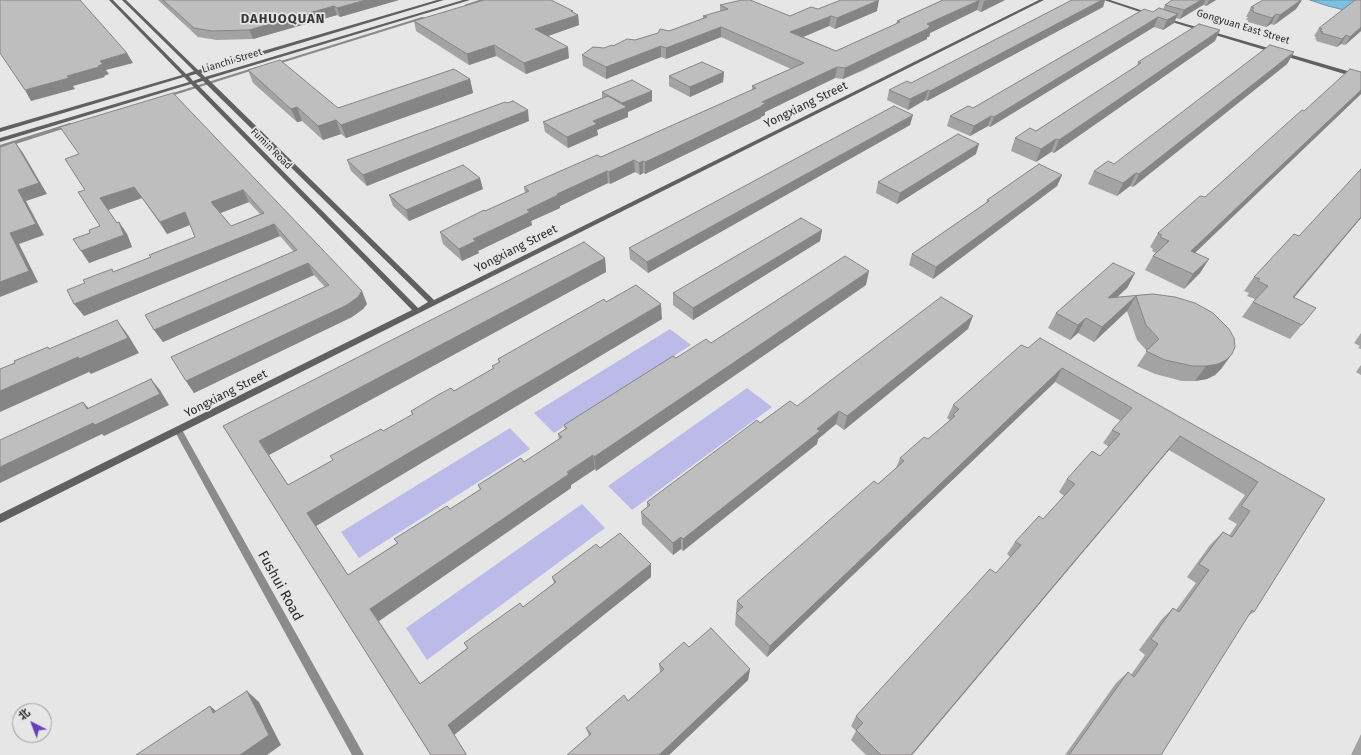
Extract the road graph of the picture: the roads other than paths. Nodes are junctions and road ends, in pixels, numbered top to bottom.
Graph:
1 (111, 0) edge
2 (124, 0) edge
3 (442, 0) edge
4 (468, 0) edge
5 (484, 0) edge
6 (1042, 0) edge
7 (1106, 0) edge
8 (1121, 0) edge
9 (1158, 11) edge
10 (1166, 14) edge
11 (198, 72) junction
12 (1361, 72) edge
13 (185, 76) junction
14 (1361, 77) edge
15 (207, 81) junction
16 (194, 85) junction
17 (0, 130) edge
18 (0, 140) edge
19 (0, 147) edge
20 (433, 303) junction
21 (417, 311) junction
22 (178, 430) junction
23 (0, 519) edge
24 (358, 755) edge

1 - 13 street, Fumin Road
2 - 11 street, Fumin Road
3 - 11 street, Lianchi Street
4 - 15 street, Lianchi Street
5 - 15 street
6 - 20 street, Yongxiang Street
7 - 14 street, Gongyuan East Street
8 - 9 street
10 - 12 street, Gongyuan East Street
11 - 13 street, Lianchi Street
11 - 15 street, Fumin Road
13 - 16 street, Fumin Road
13 - 17 street, Lianchi Street
15 - 16 street
15 - 20 street, Fumin Road
16 - 18 street, Lianchi Street
16 - 19 street
16 - 21 street, Fumin Road
20 - 21 street, Yongxiang Street
21 - 22 street, Yongxiang Street
22 - 23 street, Yongxiang Street
22 - 24 street, Fushui Road

